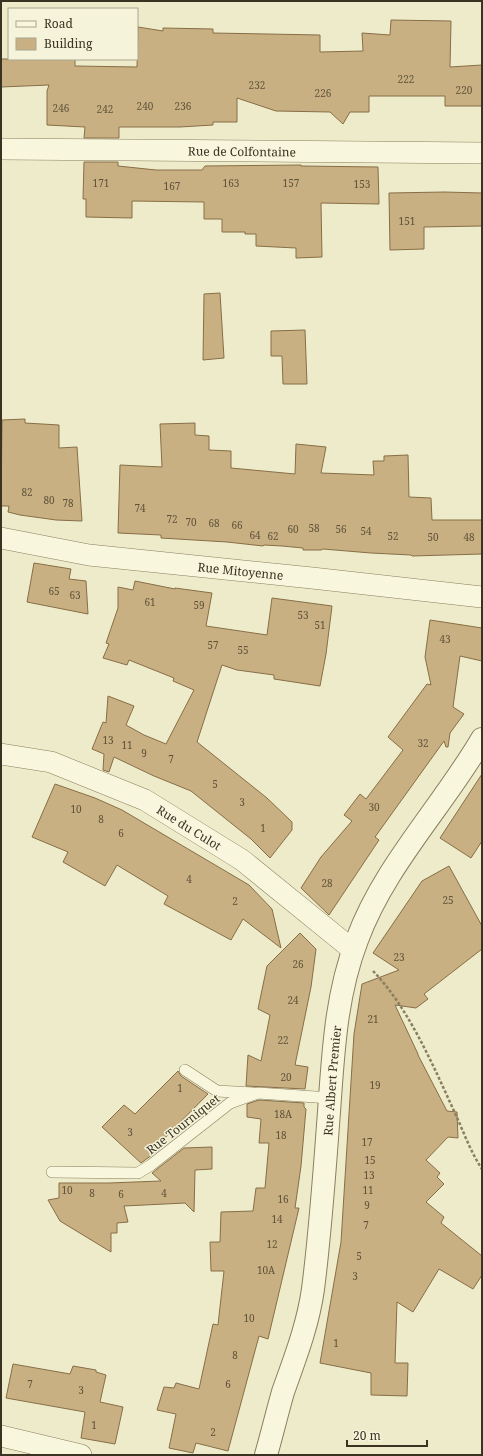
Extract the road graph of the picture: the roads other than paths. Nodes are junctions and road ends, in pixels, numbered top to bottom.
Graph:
1 (1, 149) edge
2 (482, 153) edge
3 (1, 538) edge
4 (482, 597) edge
5 (481, 744) edge
6 (1, 754) edge
7 (353, 950) junction
8 (185, 1070) dead end
9 (258, 1093) junction
10 (330, 1098) junction
11 (52, 1172) dead end
12 (1, 1436) edge
13 (81, 1455) edge
14 (266, 1455) edge

1 - 2 street, Rue de Colfontaine
3 - 4 street, Rue Mitoyenne
5 - 7 street, Rue Albert Premier
6 - 7 street, Rue du Culot
7 - 10 street, Rue Albert Premier
8 - 9 lane
9 - 10 lane, Rue Tourniquet
9 - 11 lane, Rue Tourniquet
10 - 14 street, Rue Albert Premier
12 - 13 street

